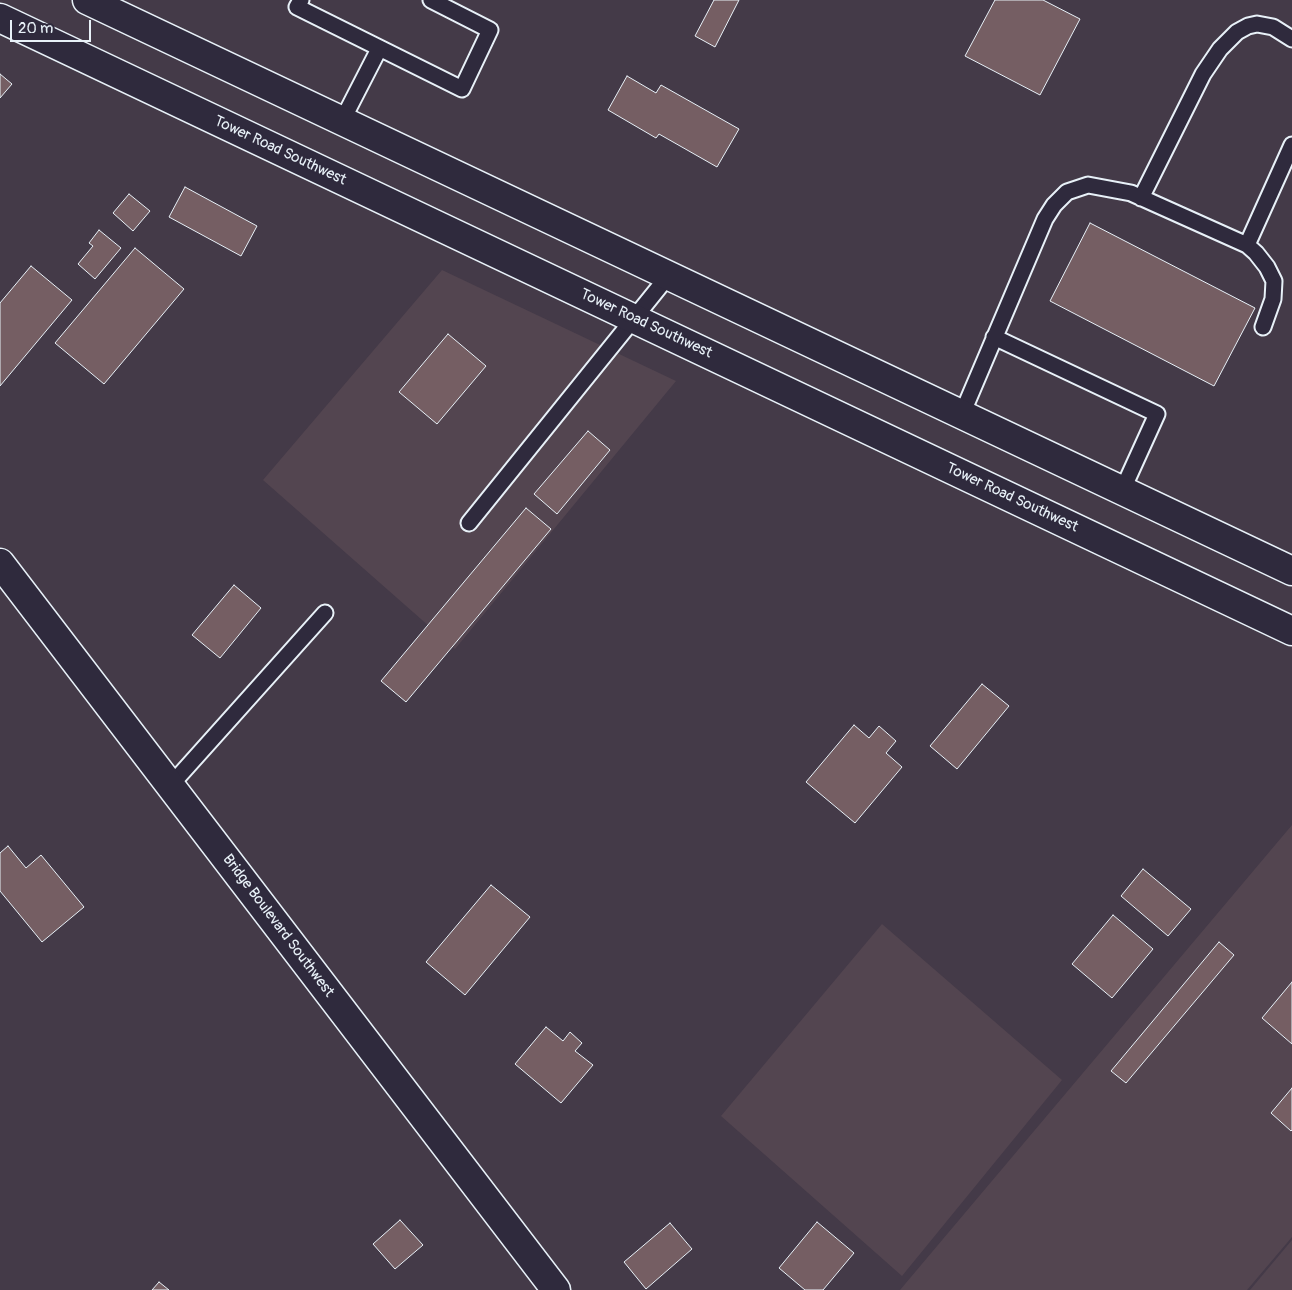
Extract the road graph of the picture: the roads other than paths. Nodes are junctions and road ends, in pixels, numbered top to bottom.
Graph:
1 (87, 0) edge
2 (300, 0) edge
3 (431, 0) edge
4 (0, 18) edge
5 (1292, 39) edge
6 (379, 49) junction
7 (342, 121) junction
8 (1292, 145) edge
9 (1142, 198) junction
10 (1247, 245) junction
11 (669, 276) junction
12 (634, 318) junction
13 (1263, 327) dead end
14 (994, 337) junction
15 (962, 414) junction
16 (1122, 491) junction
17 (469, 523) dead end
18 (0, 563) edge
19 (1292, 571) edge
20 (325, 613) dead end
21 (1292, 632) edge
22 (170, 786) junction
23 (556, 1290) edge

1 - 7 main road
2 - 6 lane
3 - 6 lane
4 - 12 main road, Tower Road Southwest
5 - 9 lane
6 - 7 lane
7 - 11 main road
8 - 10 lane
9 - 10 lane
9 - 14 lane
10 - 13 lane
11 - 12 lane
11 - 15 main road
12 - 17 lane
12 - 21 main road, Tower Road Southwest
14 - 15 lane
14 - 16 lane
15 - 16 main road
16 - 19 main road
18 - 22 main road, Bridge Boulevard Southwest
20 - 22 lane
22 - 23 main road, Bridge Boulevard Southwest

